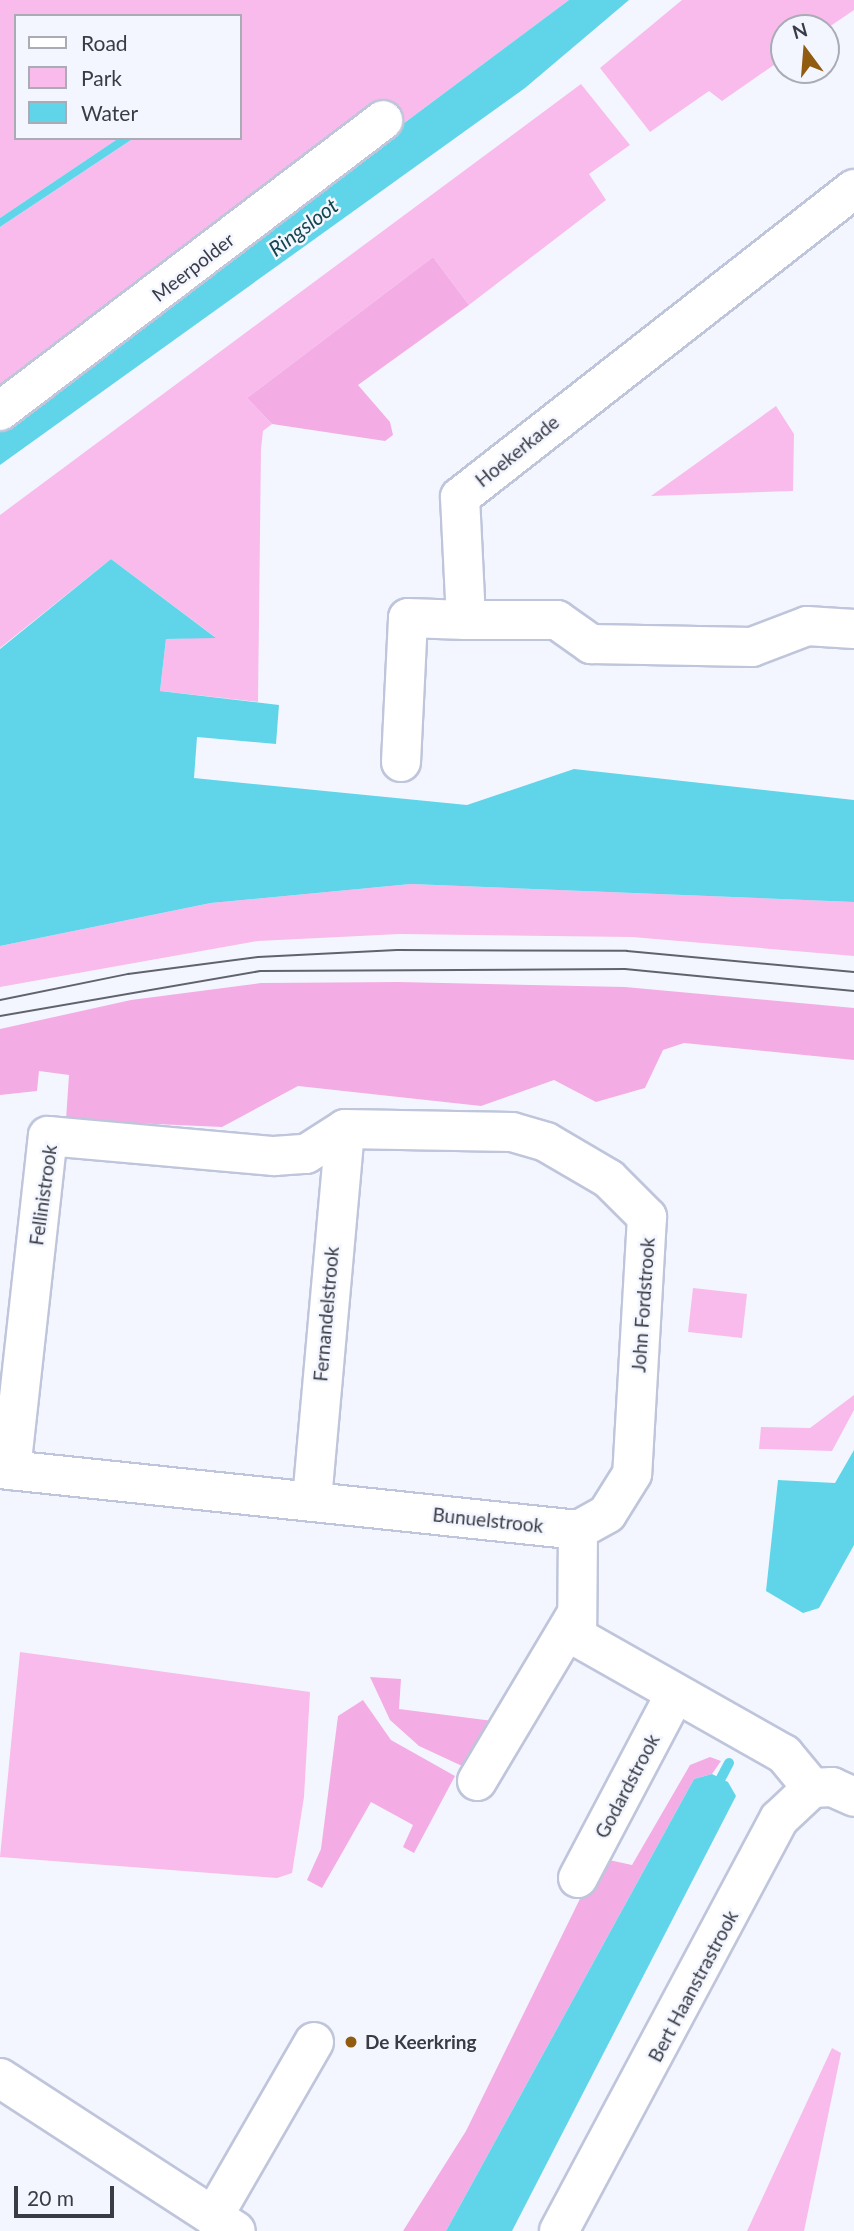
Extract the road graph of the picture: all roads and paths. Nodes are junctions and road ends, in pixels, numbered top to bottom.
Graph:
1 (383, 120) dead end
2 (854, 189) edge
3 (0, 411) edge
4 (467, 620) junction
5 (854, 629) edge
6 (401, 762) dead end
7 (345, 1129) junction
8 (5, 1469) edge
9 (312, 1500) junction
10 (578, 1530) junction
11 (574, 1618) junction
12 (675, 1693) junction
13 (477, 1781) dead end
14 (812, 1788) junction
15 (854, 1797) edge
16 (578, 1878) dead end
17 (314, 2042) dead end
18 (0, 2078) edge
19 (224, 2224) edge
20 (559, 2231) edge

1 - 3 street, Meerpolder
2 - 4 street, Hoekerkade
4 - 5 street
4 - 6 street
7 - 8 street, Fellinistrook
7 - 9 street, Fernandelstrook
7 - 10 street, John Fordstrook
8 - 9 street, Bunuelstrook
9 - 10 street, Bunuelstrook
10 - 11 street
11 - 12 street
11 - 13 street
12 - 14 street
12 - 16 street, Godardstrook
14 - 15 street
14 - 20 street, Bert Haanstrastrook
17 - 19 street
18 - 19 street

